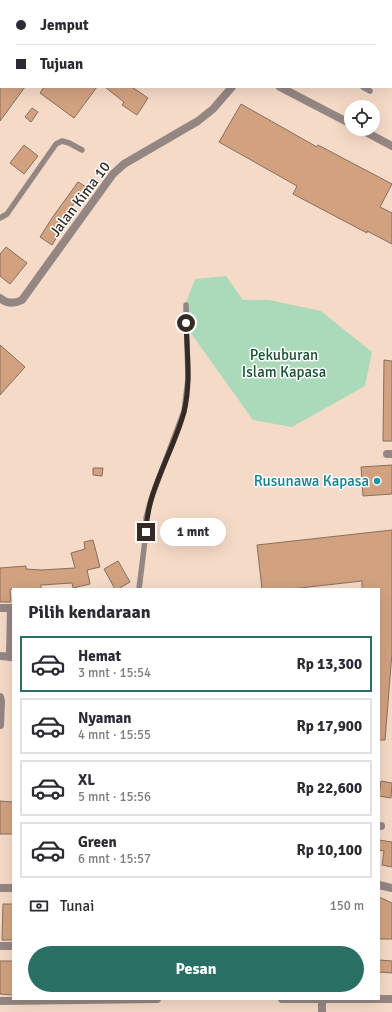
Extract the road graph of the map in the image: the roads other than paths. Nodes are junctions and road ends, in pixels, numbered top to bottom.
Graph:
1 (231, 88) edge
2 (282, 88) edge
3 (366, 88) edge
4 (370, 91) dead end
5 (344, 120) edge
6 (373, 136) edge
7 (392, 146) edge
8 (82, 150) dead end
9 (0, 218) edge
10 (0, 298) edge
11 (186, 304) dead end
12 (139, 588) edge
13 (0, 608) edge
14 (12, 608) edge
15 (0, 656) edge
16 (12, 657) edge
17 (0, 698) edge
18 (0, 725) edge
19 (380, 885) edge
20 (0, 888) edge
21 (12, 888) edge
22 (392, 888) edge
23 (0, 946) edge
24 (12, 946) edge
25 (380, 999) edge
26 (392, 999) edge
27 (78, 1000) edge
28 (322, 1000) edge
29 (0, 1001) edge
30 (322, 1012) edge

1 - 10 street, Jalan Kima 10
2 - 5 street
3 - 4 lane
6 - 7 street
8 - 9 lane
11 - 12 lane
13 - 14 street
14 - 16 street
15 - 16 street
17 - 18 street
19 - 22 street
20 - 21 street
23 - 24 street
25 - 26 street
27 - 29 street
28 - 30 street

